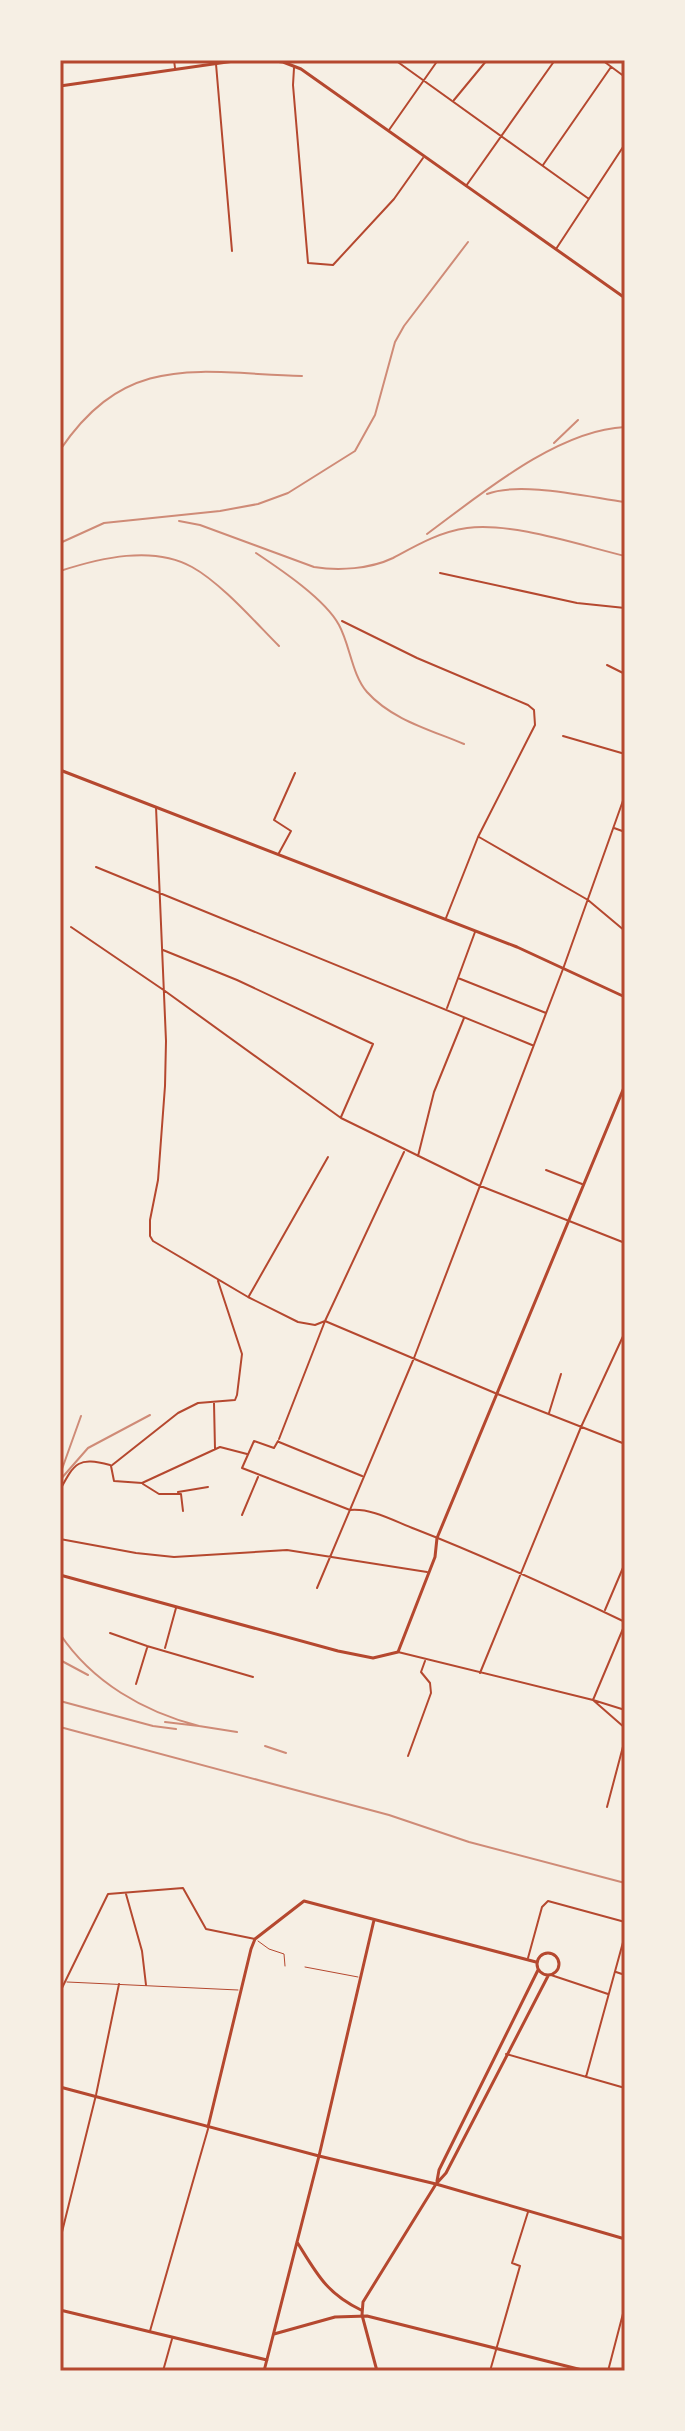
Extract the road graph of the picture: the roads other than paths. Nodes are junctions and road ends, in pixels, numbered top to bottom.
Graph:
1 (174, 60) edge
2 (241, 60) edge
3 (265, 60) edge
4 (395, 60) edge
5 (438, 60) edge
6 (487, 60) edge
7 (555, 60) edge
8 (602, 60) edge
9 (284, 61) edge
10 (215, 62) junction
11 (294, 67) junction
12 (611, 67) junction
13 (175, 68) junction
14 (625, 77) edge
15 (424, 80) junction
16 (60, 86) edge
17 (453, 101) junction
18 (389, 131) junction
19 (501, 137) junction
20 (625, 144) edge
21 (424, 156) junction
22 (543, 166) junction
23 (466, 186) junction
24 (589, 199) junction
25 (556, 249) junction
26 (232, 251) dead end
27 (625, 298) edge
28 (440, 573) dead end
29 (625, 608) edge
30 (342, 621) dead end
31 (607, 665) dead end
32 (625, 674) edge
33 (563, 736) dead end
34 (625, 754) edge
35 (60, 770) edge
36 (295, 773) dead end
37 (625, 795) edge
38 (156, 806) junction
39 (613, 828) junction
40 (625, 832) edge
41 (478, 837) junction
42 (279, 854) junction
43 (96, 867) dead end
44 (161, 893) junction
45 (588, 900) junction
46 (445, 919) junction
47 (71, 927) dead end
48 (625, 930) edge
49 (475, 931) junction
50 (163, 950) junction
51 (563, 969) junction
52 (458, 978) junction
53 (165, 991) junction
54 (625, 997) edge
55 (446, 1010) junction
56 (546, 1013) junction
57 (464, 1017) junction
58 (533, 1046) junction
59 (625, 1085) edge
60 (341, 1118) junction
61 (404, 1151) junction
62 (328, 1157) dead end
63 (418, 1157) junction
64 (546, 1170) dead end
65 (583, 1184) junction
66 (478, 1185) junction
67 (568, 1220) junction
68 (625, 1243) edge
69 (217, 1278) junction
70 (248, 1297) junction
71 (325, 1321) junction
72 (625, 1332) edge
73 (414, 1358) junction
74 (561, 1374) dead end
75 (495, 1393) junction
76 (214, 1402) junction
77 (548, 1414) junction
78 (581, 1427) junction
79 (278, 1441) junction
80 (625, 1444) edge
81 (215, 1449) junction
82 (248, 1455) junction
83 (111, 1466) junction
84 (259, 1475) junction
85 (364, 1477) junction
86 (142, 1483) junction
87 (208, 1487) dead end
88 (60, 1490) edge
89 (177, 1492) junction
90 (350, 1510) junction
91 (183, 1511) dead end
92 (242, 1515) dead end
93 (437, 1538) junction
94 (60, 1539) edge
95 (332, 1556) junction
96 (625, 1563) edge
97 (429, 1573) junction
98 (522, 1573) junction
99 (60, 1575) edge
100 (317, 1588) dead end
101 (176, 1607) junction
102 (605, 1612) junction
103 (625, 1623) edge
104 (110, 1633) dead end
105 (147, 1646) junction
106 (164, 1650) junction
107 (398, 1652) junction
108 (426, 1659) junction
109 (480, 1673) junction
110 (253, 1677) dead end
111 (136, 1684) dead end
112 (593, 1700) junction
113 (625, 1710) edge
114 (625, 1728) edge
115 (625, 1739) edge
116 (408, 1756) dead end
117 (607, 1807) dead end
118 (126, 1893) junction
119 (375, 1919) junction
120 (625, 1922) edge
121 (625, 1935) edge
122 (255, 1939) junction
123 (528, 1959) junction
124 (536, 1962) junction
125 (285, 1966) dead end
126 (305, 1967) dead end
127 (538, 1970) junction
128 (615, 1972) junction
129 (625, 1975) edge
130 (550, 1976) junction
131 (361, 1977) junction
132 (60, 1979) edge
133 (66, 1982) junction
134 (119, 1984) junction
135 (146, 1985) junction
136 (240, 1990) junction
137 (60, 1992) edge
138 (609, 1994) junction
139 (499, 2052) junction
140 (506, 2054) junction
141 (586, 2077) junction
142 (60, 2087) edge
143 (625, 2088) edge
144 (96, 2095) junction
145 (208, 2127) junction
146 (319, 2156) junction
147 (436, 2184) junction
148 (528, 2211) junction
149 (625, 2239) edge
150 (60, 2240) edge
151 (297, 2242) junction
152 (625, 2306) edge
153 (60, 2310) edge
154 (362, 2312) junction
155 (149, 2332) junction
156 (274, 2334) junction
157 (172, 2337) junction
158 (495, 2348) junction
159 (267, 2360) junction
160 (163, 2371) edge
161 (264, 2371) edge
162 (377, 2371) edge
163 (490, 2371) edge
164 (586, 2371) edge
165 (608, 2371) edge

1 - 13 street
2 - 10 street
3 - 9 street
4 - 15 street
5 - 15 street
6 - 17 street
7 - 19 street
8 - 12 street
9 - 11 street
10 - 13 street
10 - 26 street
11 - 18 street
11 - 21 street
12 - 14 street
12 - 22 street
13 - 16 street
15 - 17 street
15 - 18 street
17 - 19 street
18 - 21 street
19 - 22 street
19 - 23 street
20 - 24 street
21 - 23 street
22 - 24 street
23 - 25 street
24 - 25 street
25 - 27 street
28 - 29 street
30 - 41 street
31 - 32 street
33 - 34 street
35 - 38 street
36 - 42 street
37 - 39 street
38 - 42 street
38 - 44 street
39 - 40 street
39 - 45 street
41 - 45 street
41 - 46 street
42 - 46 street
43 - 44 street
44 - 50 street
44 - 55 street
45 - 48 street
45 - 51 street
46 - 49 street
47 - 53 street
49 - 51 street
49 - 52 street
50 - 53 street
50 - 60 street
51 - 54 street
51 - 56 street
52 - 55 street
52 - 56 street
53 - 60 street
53 - 69 street
55 - 57 street
56 - 58 street
57 - 58 street
57 - 63 street
58 - 66 street
59 - 65 street
60 - 61 street
61 - 63 street
61 - 71 street
62 - 70 street
63 - 66 street
64 - 65 street
65 - 67 street
66 - 67 street
66 - 73 street
67 - 68 street
67 - 75 street
69 - 70 street
69 - 76 street
70 - 71 street
71 - 73 street
71 - 79 street
72 - 78 street
73 - 75 street
73 - 85 street
74 - 77 street
75 - 77 street
75 - 93 street
76 - 81 street
76 - 83 street
77 - 78 street
78 - 80 street
78 - 98 street
79 - 82 street
79 - 85 street
81 - 82 street
81 - 86 street
82 - 84 street
83 - 86 street
83 - 88 street
84 - 90 street
84 - 92 street
85 - 90 street
86 - 89 street
87 - 89 street
89 - 91 street
90 - 93 street
90 - 95 street
93 - 97 street
93 - 98 street
94 - 95 street
95 - 97 street
95 - 100 street
96 - 102 street
97 - 107 street
98 - 102 street
98 - 109 street
99 - 101 street
101 - 106 street
101 - 107 street
102 - 103 street
103 - 112 street
104 - 105 street
105 - 106 street
105 - 111 street
106 - 110 street
107 - 108 street
108 - 109 street
108 - 116 street
109 - 112 street
112 - 113 street
112 - 114 street
115 - 117 street
118 - 122 street
118 - 133 street
118 - 135 street
119 - 122 street
119 - 123 street
119 - 131 street
120 - 123 street
121 - 128 street
122 - 125 lane
122 - 136 street
123 - 124 street
124 - 127 street
124 - 130 street
126 - 131 lane
127 - 130 street
127 - 139 street
128 - 129 street
128 - 138 street
130 - 138 street
130 - 140 street
131 - 146 street
132 - 133 lane
133 - 134 lane
133 - 137 street
134 - 135 lane
134 - 144 street
135 - 136 lane
136 - 145 street
138 - 141 street
139 - 140 street
139 - 147 street
140 - 141 street
140 - 147 street
141 - 143 street
142 - 144 street
144 - 145 street
144 - 150 street
145 - 146 street
145 - 155 street
146 - 147 street
146 - 151 street
147 - 148 street
147 - 154 street
148 - 149 street
148 - 158 street
151 - 154 street
151 - 156 street
152 - 165 street
153 - 155 street
154 - 156 street
154 - 158 street
154 - 162 street
155 - 157 street
156 - 159 street
157 - 159 street
157 - 160 street
158 - 163 street
158 - 164 street
159 - 161 street

